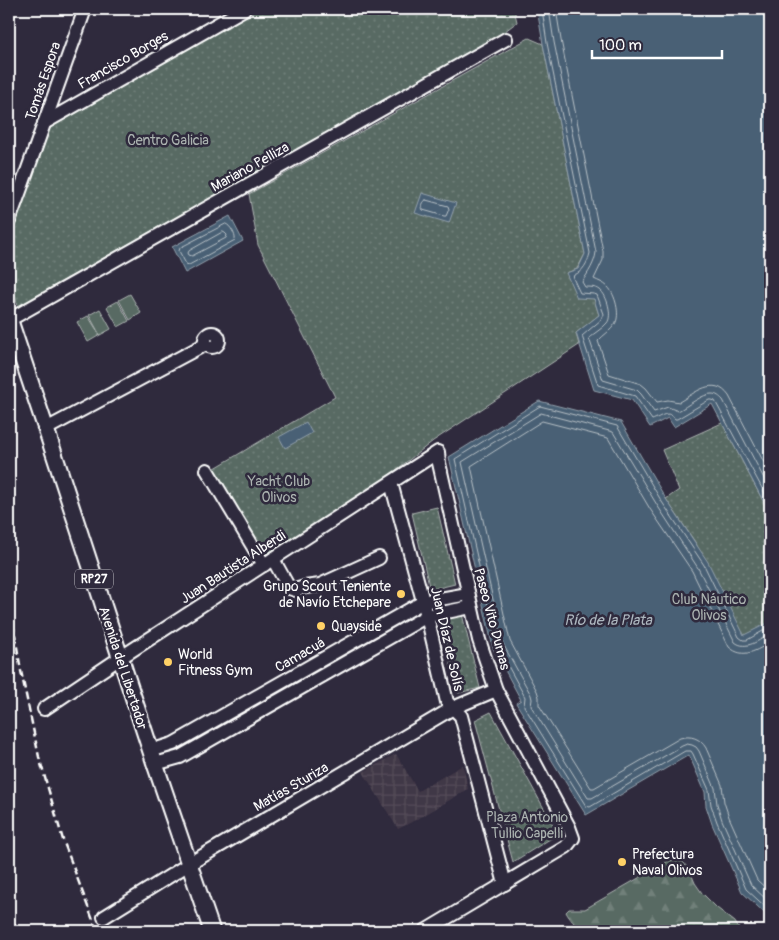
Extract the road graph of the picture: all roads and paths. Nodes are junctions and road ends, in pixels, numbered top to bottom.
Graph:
1 (85, 9) edge
2 (244, 9) edge
3 (506, 40) dead end
4 (44, 123) junction
5 (15, 191) edge
6 (9, 221) edge
7 (9, 319) edge
8 (205, 345) dead end
9 (46, 429) junction
10 (438, 452) joint
11 (206, 470) dead end
12 (391, 483) junction
13 (379, 558) dead end
14 (269, 562) junction
15 (468, 594) junction
16 (423, 602) junction
17 (471, 607) junction
18 (427, 616) junction
19 (346, 646) junction
20 (120, 658) junction
21 (352, 658) junction
22 (496, 690) junction
23 (453, 708) junction
24 (44, 709) dead end
25 (226, 714) junction
26 (232, 727) junction
27 (153, 758) junction
28 (189, 864) junction
29 (505, 884) junction
30 (104, 917) dead end
31 (431, 930) edge
32 (212, 931) edge

1 - 4 street, Tomás Espora
2 - 4 street, Francisco Borges
3 - 7 street, Mariano Pelliza
4 - 5 street, Tomás Espora
5 - 6 street, Tomás Espora
7 - 9 main road, Avenida del Libertador / RP27
8 - 9 street
9 - 20 main road, Avenida del Libertador / RP27
10 - 12 street, Juan Bautista Alberdi
10 - 15 street, Paseo Vito Dumas
11 - 14 street
12 - 14 street, Juan Bautista Alberdi
12 - 16 street, Juan Díaz de Solís
13 - 14 street
14 - 20 street, Juan Bautista Alberdi
15 - 16 street, Camacuá
15 - 17 street, Paseo Vito Dumas
16 - 18 street, Juan Díaz de Solís
16 - 19 street, Camacuá
17 - 18 street, Camacuá
17 - 22 street, Paseo Vito Dumas
18 - 21 street, Camacuá
18 - 23 street, Juan Díaz de Solís
19 - 21 street
19 - 25 street, Camacuá
20 - 24 street, Juan Bautista Alberdi
20 - 27 main road, Avenida del Libertador / RP27
21 - 26 street, Camacuá
22 - 23 street, Matías Sturiza
22 - 29 street, Paseo Vito Dumas
23 - 28 street, Matías Sturiza
23 - 29 street, Juan Díaz de Solís
25 - 26 street
25 - 27 street, Camacuá
26 - 27 street, Camacuá
27 - 28 main road, Avenida del Libertador / RP27
28 - 30 street, Matías Sturiza
28 - 32 main road, Avenida del Libertador / RP27
29 - 31 street

